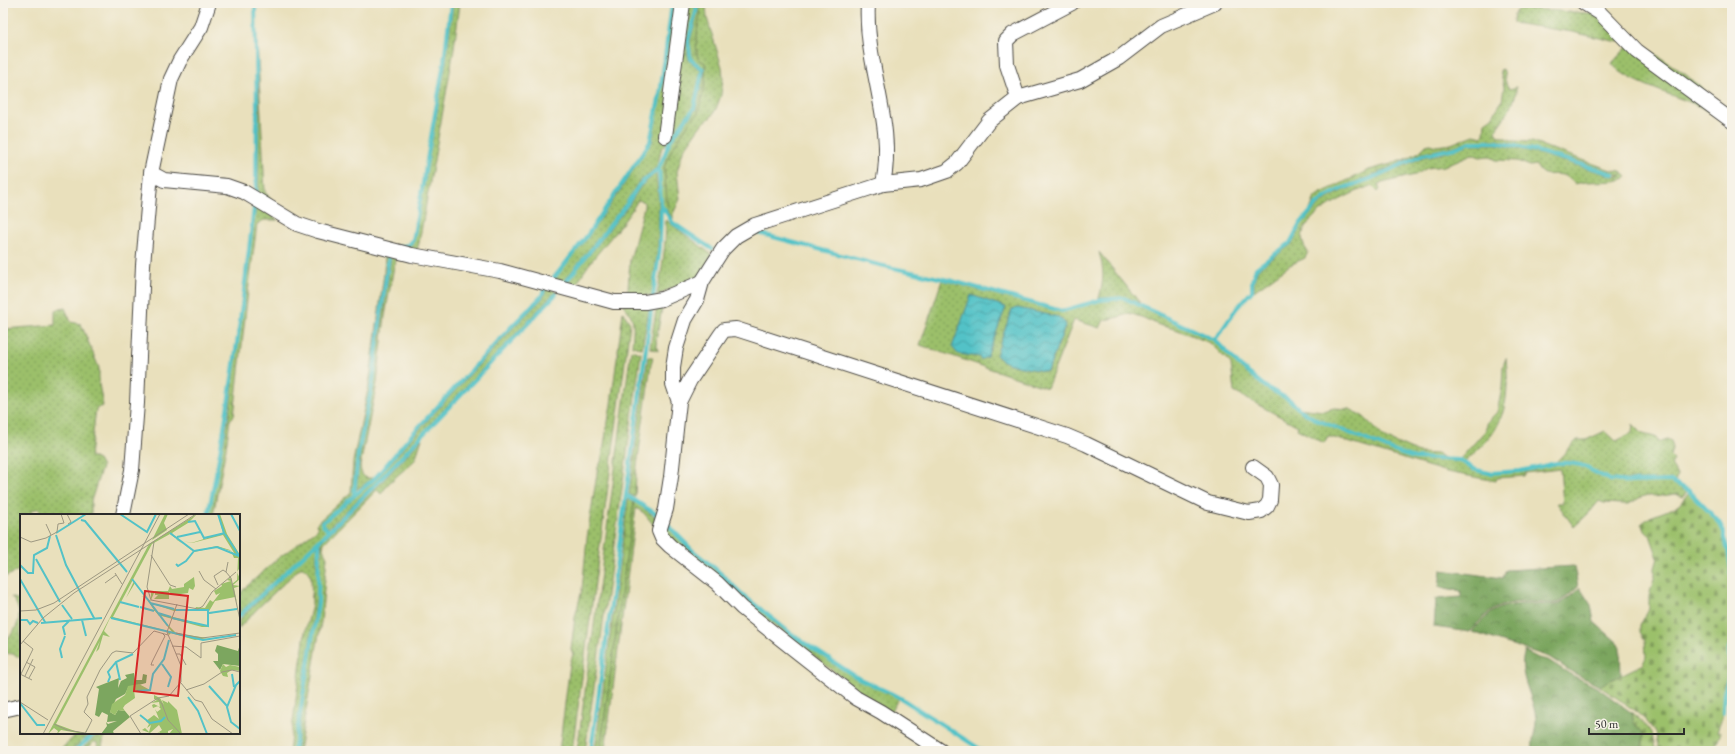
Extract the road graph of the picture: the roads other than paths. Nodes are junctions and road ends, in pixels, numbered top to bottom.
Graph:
1 (209, 3) edge
2 (683, 3) edge
3 (868, 3) edge
4 (1072, 3) edge
5 (1215, 3) edge
6 (1584, 3) edge
7 (1018, 98) junction
8 (1732, 121) edge
9 (665, 136) dead end
10 (151, 173) junction
11 (883, 184) junction
12 (702, 282) junction
13 (679, 402) junction
14 (1253, 467) dead end
15 (123, 514) edge
16 (20, 706) edge
17 (3, 710) edge
18 (941, 751) edge

1 - 10 street
2 - 9 street
3 - 11 street
4 - 7 street
5 - 7 street
6 - 8 street
7 - 11 street
10 - 12 street
10 - 15 street
11 - 12 street
12 - 13 street
13 - 14 street
13 - 18 street
16 - 17 street

